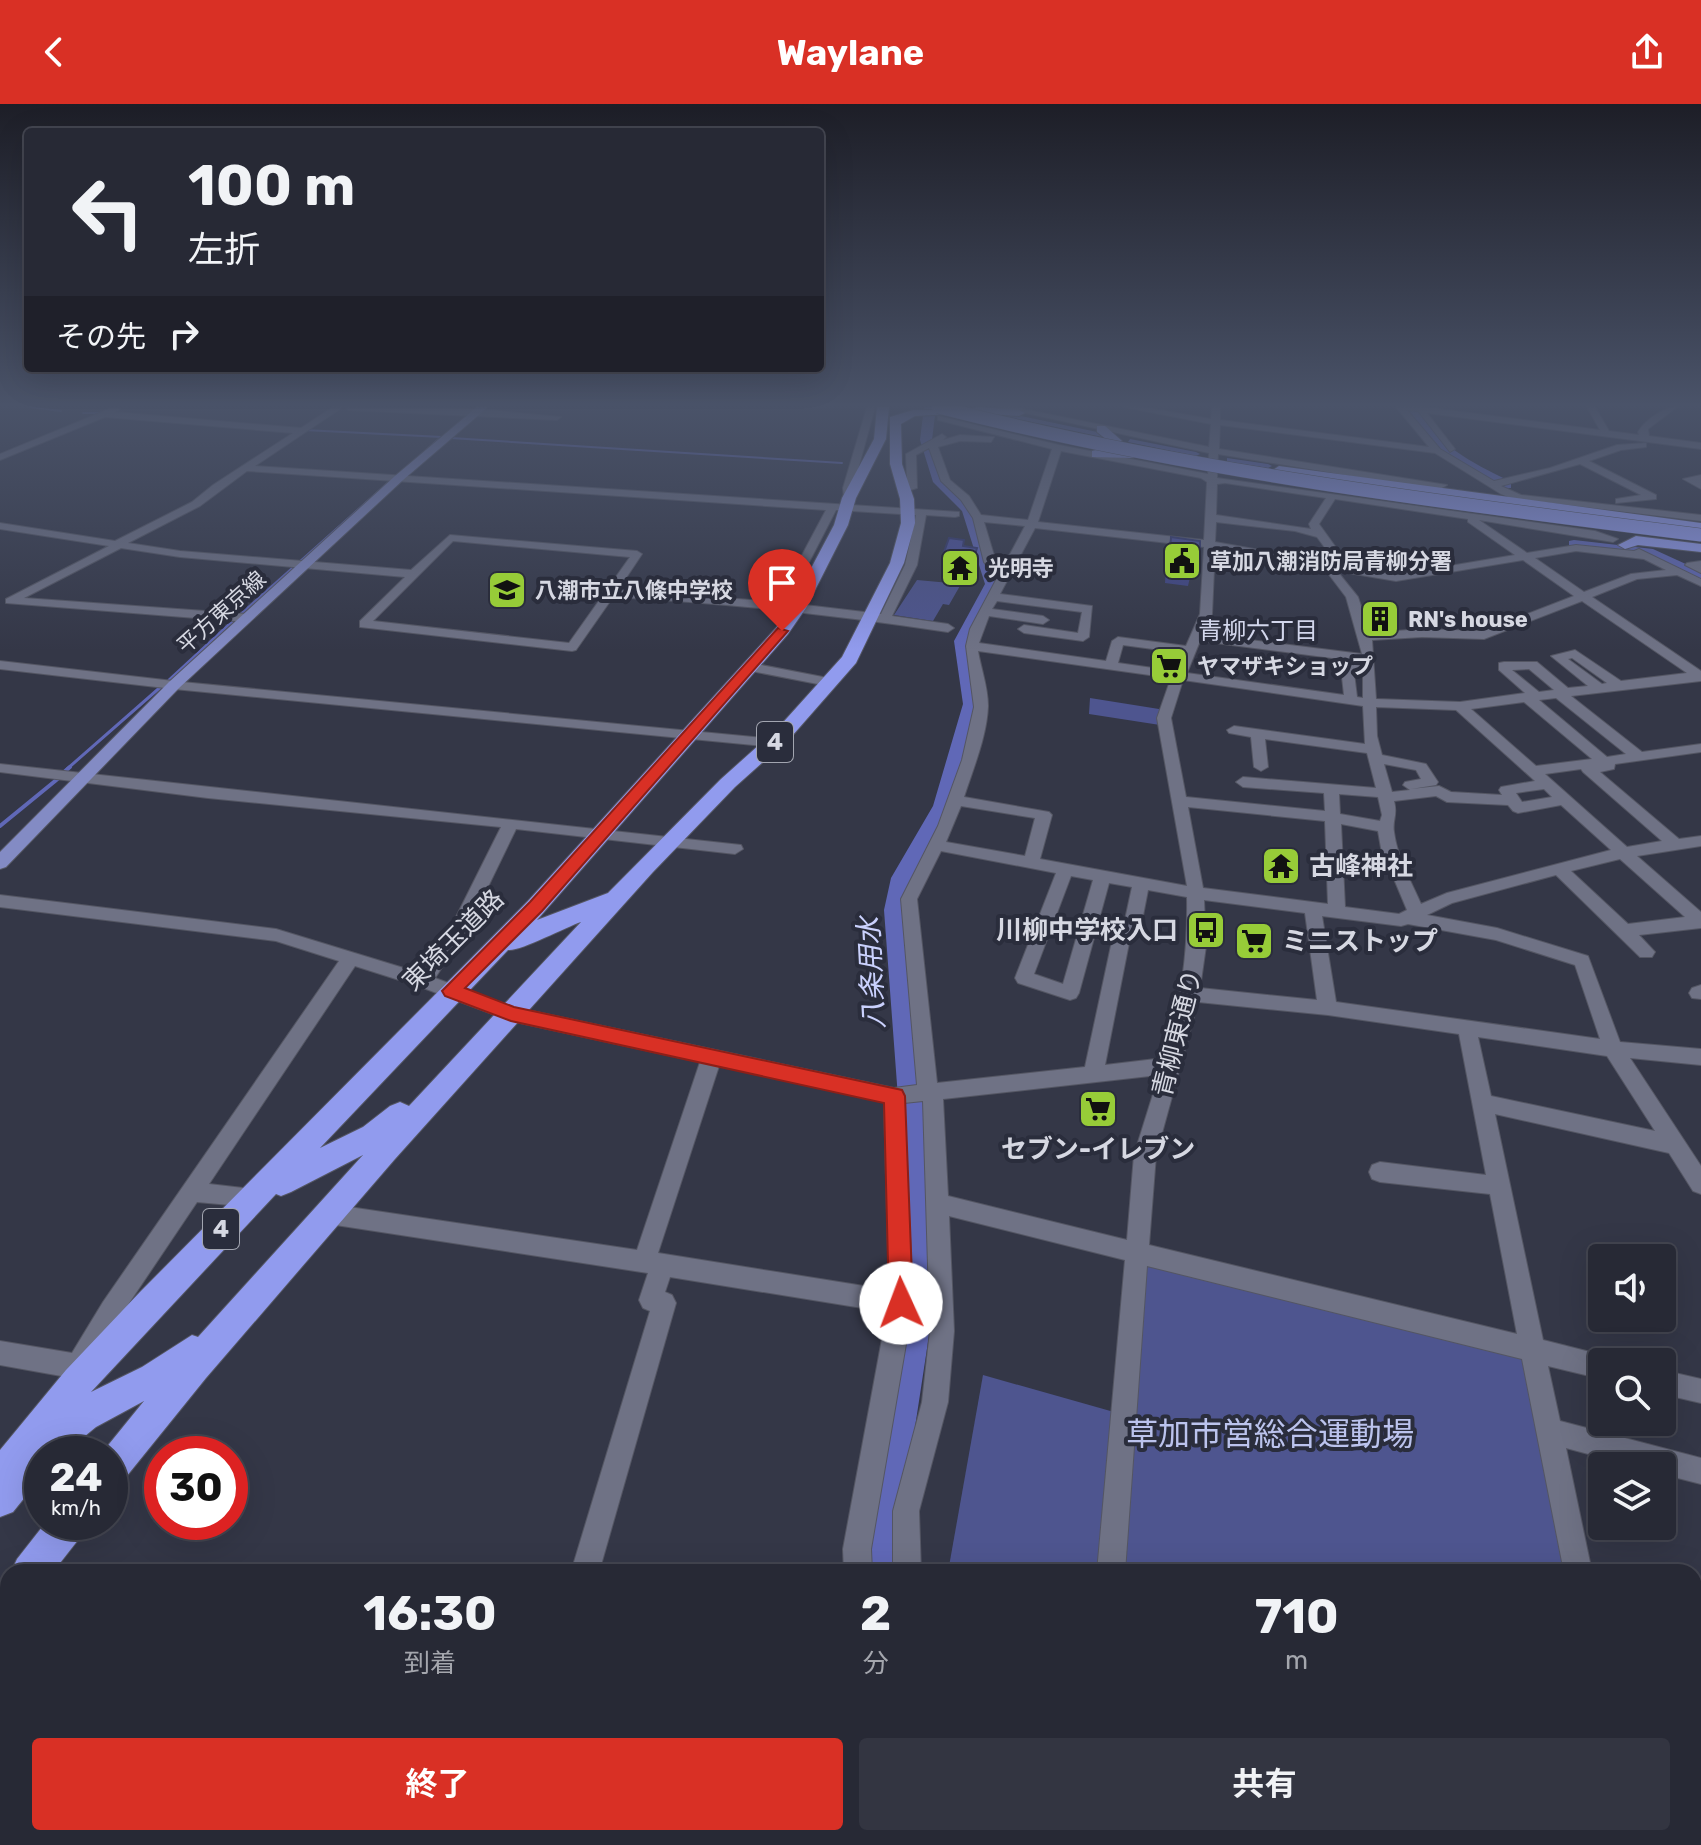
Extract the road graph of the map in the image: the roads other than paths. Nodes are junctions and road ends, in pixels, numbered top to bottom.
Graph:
1 (218, 488) edge
2 (389, 488) edge
3 (568, 488) edge
4 (848, 488) edge
5 (852, 488) edge
6 (911, 488) edge
7 (952, 488) edge
8 (1044, 488) edge
9 (1212, 488) edge
10 (1276, 488) edge
11 (1318, 488) edge
12 (1335, 488) edge
13 (1355, 488) edge
14 (1427, 488) edge
15 (1435, 488) edge
16 (1502, 488) edge
17 (1524, 488) edge
18 (1635, 488) edge
19 (1442, 490) junction
20 (904, 491) joint
21 (1331, 497) junction
22 (1637, 499) junction
23 (1549, 504) junction
24 (842, 505) junction
25 (1692, 505) edge
26 (1603, 506) junction
27 (1652, 506) junction
28 (1492, 511) junction
29 (915, 512) junction
30 (955, 514) dead end
31 (1451, 514) junction
32 (1468, 517) junction
33 (1660, 517) junction
34 (978, 518) junction
35 (1211, 518) junction
36 (1701, 518) edge
37 (1584, 523) junction
38 (1032, 524) junction
39 (0, 526) edge
40 (1701, 532) edge
41 (1318, 534) junction
42 (1622, 543) junction
43 (118, 544) junction
44 (1209, 544) junction
45 (1701, 548) edge
46 (1661, 550) dead end
47 (1526, 556) junction
48 (1648, 556) junction
49 (305, 565) junction
50 (1328, 566) junction
51 (1698, 566) edge
52 (1678, 572) junction
53 (414, 574) junction
54 (1002, 580) junction
55 (1701, 583) edge
56 (611, 593) junction
57 (1584, 596) junction
58 (993, 597) junction
59 (5, 604) edge
60 (790, 607) junction
61 (985, 612) junction
62 (876, 617) junction
63 (247, 618) junction
64 (1026, 624) junction
65 (948, 628) dead end
66 (1197, 637) junction
67 (1365, 637) junction
68 (1150, 645) junction
69 (972, 646) junction
70 (1190, 650) junction
71 (1015, 652) junction
72 (0, 665) edge
73 (1111, 665) junction
74 (1369, 665) junction
75 (751, 667) junction
76 (1146, 670) junction
77 (1180, 675) junction
78 (1700, 676) edge
79 (828, 682) junction
80 (175, 684) junction
81 (1619, 686) junction
82 (1599, 688) junction
83 (1562, 692) junction
84 (1532, 696) junction
85 (1351, 700) junction
86 (1369, 703) junction
87 (1460, 706) junction
88 (1234, 730) dead end
89 (692, 735) junction
90 (1258, 735) junction
91 (774, 743) junction
92 (1701, 748) edge
93 (1373, 754) junction
94 (1639, 757) junction
95 (1604, 762) junction
96 (1261, 767) dead end
97 (0, 768) edge
98 (1535, 771) junction
99 (84, 777) junction
100 (1243, 782) dead end
101 (1549, 784) junction
102 (1331, 788) junction
103 (1384, 793) junction
104 (1566, 799) junction
105 (956, 800) junction
106 (1512, 800) junction
107 (1180, 801) junction
108 (1333, 817) junction
109 (511, 823) junction
110 (1385, 827) junction
111 (601, 836) junction
112 (1701, 841) edge
113 (668, 843) junction
114 (936, 845) junction
115 (1676, 845) junction
116 (735, 849) dead end
117 (1626, 852) junction
118 (1031, 862) junction
119 (0, 863) edge
120 (1066, 868) junction
121 (1559, 869) junction
122 (1103, 875) junction
123 (1141, 882) junction
124 (623, 892) junction
125 (1196, 893) junction
126 (0, 901) edge
127 (1312, 906) junction
128 (1337, 910) junction
129 (1412, 915) junction
130 (1700, 922) edge
131 (1624, 931) junction
132 (1646, 952) dead end
133 (350, 959) junction
134 (438, 986) junction
135 (1191, 994) junction
136 (1328, 1008) junction
137 (511, 1014) junction
138 (1467, 1028) junction
139 (1613, 1049) junction
140 (712, 1057) junction
141 (1701, 1057) edge
142 (1173, 1065) junction
143 (1093, 1073) junction
144 (930, 1093) junction
145 (899, 1097) junction
146 (1483, 1103) junction
147 (1676, 1145) junction
148 (1380, 1172) dead end
149 (1701, 1184) edge
150 (1501, 1186) junction
151 (191, 1192) junction
152 (252, 1197) junction
153 (939, 1204) junction
154 (329, 1214) junction
155 (215, 1235) junction
156 (1136, 1250) junction
157 (653, 1263) junction
158 (273, 1276) junction
159 (901, 1303) junction
160 (1534, 1350) junction
161 (0, 1353) edge
162 (1588, 1364) edge
163 (77, 1374) junction
164 (1676, 1385) edge
165 (1701, 1391) edge
166 (1550, 1431) junction
167 (128, 1448) edge
168 (1701, 1471) edge
169 (0, 1477) edge
170 (0, 1499) edge
171 (55, 1540) edge
172 (36, 1564) edge
173 (587, 1564) edge
174 (858, 1564) edge
175 (907, 1564) edge
176 (1112, 1564) edge
177 (1576, 1564) edge

1 - 43 street
2 - 49 main road, 平方東京線
3 - 24 street
4 - 24 street
5 - 24 highway, 東埼玉道路 / 4
6 - 20 street
7 - 34 street
8 - 38 street
9 - 35 street, 青柳東通り
10 - 21 street
11 - 21 highway
12 - 28 highway
13 - 40 highway, bridge
14 - 19 highway
15 - 19 highway
16 - 23 street
17 - 23 street
18 - 22 street
19 - 23 highway
20 - 29 highway, 4
21 - 31 street
21 - 41 street
22 - 26 street
22 - 27 street
23 - 26 street
23 - 33 highway
23 - 37 street
24 - 29 street
24 - 60 highway, 東埼玉道路 / 4
25 - 27 street
26 - 33 street
27 - 33 street
28 - 31 highway
28 - 37 highway
29 - 30 street
29 - 62 highway, 4
31 - 32 street
32 - 42 street
32 - 47 street
33 - 36 highway
33 - 40 highway
34 - 38 street
34 - 54 street
35 - 41 street
35 - 44 street, 青柳東通り
37 - 40 highway
37 - 42 street
38 - 44 street
38 - 54 street
39 - 43 street
41 - 50 street
42 - 45 highway
42 - 48 street
43 - 49 street
43 - 59 street
44 - 50 street
44 - 66 street, 青柳東通り
46 - 51 street
47 - 48 street
47 - 50 street
47 - 57 street
48 - 52 street
49 - 53 street
49 - 63 main road, 平方東京線
50 - 67 street
52 - 55 street
52 - 57 street
53 - 56 street
53 - 56 street
54 - 58 street
56 - 60 street
57 - 67 street
57 - 78 street
58 - 61 street
58 - 64 street
59 - 63 street
60 - 62 street
60 - 75 highway, 東埼玉道路 / 4
61 - 64 street
61 - 69 street
62 - 65 street
62 - 79 highway, 4
63 - 80 main road, 平方東京線
64 - 71 street
66 - 70 street, 青柳東通り
66 - 74 street
67 - 74 street
68 - 70 street
68 - 73 street
68 - 76 street
69 - 71 street
69 - 105 street
70 - 77 street, 青柳東通り
71 - 73 street
72 - 80 street
73 - 76 street
74 - 85 street
74 - 86 street
75 - 79 street
75 - 89 highway, 東埼玉道路 / 4
76 - 77 street
77 - 85 street
77 - 107 street, 青柳東通り
78 - 81 street
79 - 91 highway, 4
80 - 89 street
80 - 99 main road, 平方東京線
81 - 82 street
81 - 82 street
82 - 83 street
83 - 84 street
83 - 84 street
83 - 94 street
84 - 87 street
84 - 95 street
85 - 86 street
86 - 87 street
86 - 93 street
87 - 98 street
88 - 90 street
89 - 91 street
89 - 111 highway, 東埼玉道路 / 4
90 - 93 street
90 - 96 street
91 - 113 highway, 4
92 - 94 street
93 - 103 street
93 - 103 street
94 - 95 street
95 - 98 street
95 - 115 street
97 - 99 street
98 - 101 street
99 - 109 street
99 - 119 main road, 平方東京線
100 - 102 street
101 - 104 street
101 - 106 street
102 - 103 street
102 - 108 street
103 - 106 street
103 - 110 street
104 - 106 street
104 - 117 street
105 - 114 street
105 - 118 street
107 - 108 street
107 - 125 street, 青柳東通り
108 - 110 street
108 - 128 street
109 - 111 street
109 - 134 street
110 - 129 street
111 - 113 street
111 - 134 highway, 東埼玉道路 / 4
112 - 115 street
113 - 116 street
113 - 124 highway, 4
114 - 118 street
114 - 144 street
115 - 117 street
117 - 121 street
117 - 130 street
118 - 120 street
120 - 122 street
120 - 122 street
121 - 129 street
121 - 131 street
122 - 123 street
123 - 125 street
123 - 143 street
124 - 134 highway, 4
124 - 137 highway, 4
125 - 127 street
125 - 135 street, 青柳東通り
126 - 133 street
127 - 128 street
127 - 136 street
128 - 129 street
129 - 139 street
130 - 131 street
131 - 132 street
133 - 134 street
133 - 151 street
134 - 137 street
134 - 152 highway, 東埼玉道路 / 4
135 - 136 street
135 - 142 street, 青柳東通り
136 - 138 street
137 - 140 street
137 - 154 highway, 4
137 - 155 highway, 4
138 - 139 street
138 - 146 street
139 - 141 street
139 - 147 street
140 - 145 street
140 - 157 street
142 - 143 street
142 - 156 street, 青柳東通り
143 - 144 street
144 - 145 street
144 - 153 street
145 - 159 street
146 - 147 street
146 - 150 street
147 - 149 street
148 - 150 street
150 - 160 street
151 - 152 street
151 - 163 street
152 - 155 highway, 東埼玉道路 / 4
153 - 156 street
153 - 175 street
154 - 157 street
154 - 158 highway, 4
155 - 163 highway, 東埼玉道路 / 4
156 - 160 street
156 - 176 street, 青柳東通り
157 - 159 street
157 - 173 street
158 - 167 highway, 4
158 - 170 highway, 4
159 - 174 street
160 - 162 street
160 - 166 street
161 - 163 street
163 - 169 highway, 東埼玉道路 / 4
164 - 165 street
166 - 168 street
166 - 177 street
171 - 172 highway

